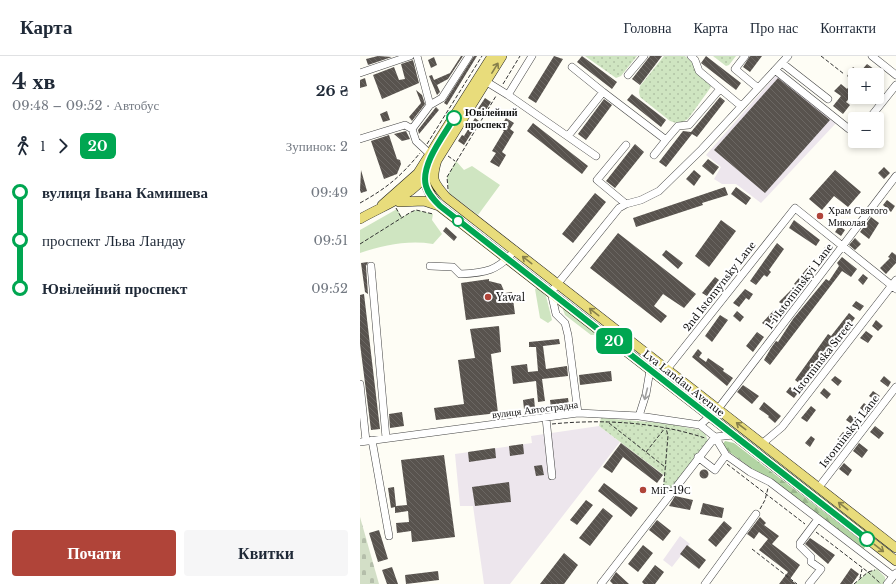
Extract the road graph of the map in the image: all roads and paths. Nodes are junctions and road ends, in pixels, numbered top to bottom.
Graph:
1 (410, 56) edge
2 (417, 56) edge
3 (469, 56) edge
4 (482, 56) edge
5 (492, 56) edge
6 (502, 56) edge
7 (520, 56) edge
8 (532, 56) edge
9 (644, 56) edge
10 (691, 56) edge
11 (745, 56) edge
12 (788, 56) edge
13 (821, 56) edge
14 (872, 56) edge
15 (782, 62) junction
16 (572, 67) dead end
17 (775, 70) junction
18 (360, 72) edge
19 (844, 74) dead end
20 (628, 75) dead end
21 (896, 75) edge
22 (482, 80) junction
23 (896, 85) edge
24 (758, 88) junction
25 (720, 89) junction
26 (500, 90) junction
27 (603, 92) junction
28 (508, 95) junction
29 (828, 99) dead end
30 (430, 105) junction
31 (741, 106) junction
32 (875, 112) edge
33 (848, 128) edge
34 (412, 129) junction
35 (568, 136) junction
36 (360, 139) edge
37 (666, 140) junction
38 (626, 145) dead end
39 (423, 149) junction
40 (654, 155) dead end
41 (447, 156) dead end
42 (596, 156) dead end
43 (434, 158) junction
44 (456, 161) junction
45 (896, 176) edge
46 (424, 178) junction
47 (415, 188) junction
48 (427, 190) junction
49 (400, 191) junction
50 (448, 196) junction
51 (360, 203) edge
52 (626, 204) junction
53 (395, 205) junction
54 (440, 206) junction
55 (375, 211) junction
56 (433, 214) dead end
57 (402, 217) junction
58 (360, 219) edge
59 (360, 244) edge
60 (842, 246) junction
61 (515, 250) junction
62 (508, 259) junction
63 (371, 266) dead end
64 (430, 266) dead end
65 (557, 284) junction
66 (895, 285) edge
67 (551, 292) junction
68 (666, 369) junction
69 (650, 370) junction
70 (660, 378) junction
71 (360, 384) edge
72 (896, 387) edge
73 (718, 409) junction
74 (578, 413) junction
75 (639, 416) junction
76 (710, 417) junction
77 (546, 421) junction
78 (608, 423) junction
79 (667, 424) junction
80 (700, 424) junction
81 (733, 434) junction
82 (386, 438) junction
83 (713, 439) junction
84 (366, 441) edge
85 (763, 443) junction
86 (646, 453) junction
87 (698, 457) junction
88 (725, 457) junction
89 (665, 467) junction
90 (552, 476) dead end
91 (770, 482) junction
92 (818, 487) junction
93 (767, 496) junction
94 (662, 504) junction
95 (756, 514) joint
96 (818, 520) junction
97 (811, 529) junction
98 (390, 536) dead end
99 (896, 548) edge
100 (752, 549) dead end
101 (896, 561) edge
102 (862, 568) junction
103 (882, 568) junction
104 (868, 572) junction
105 (895, 575) edge
106 (859, 578) junction
107 (601, 584) edge
108 (705, 584) edge
109 (797, 584) edge
110 (809, 584) edge
111 (854, 584) edge
112 (881, 584) edge
113 (887, 584) edge

1 - 18 street
2 - 30 street
3 - 30 street
4 - 39 path
5 - 22 main road
22 -> 6 main road
7 - 26 path
8 - 28 street
9 - 20 street
10 - 25 street
11 - 24 street
12 - 15 street
13 - 19 path
14 - 21 street
15 - 17 street
15 - 29 street
16 - 27 street
17 - 24 street
17 - 33 street
22 - 26 street
22 - 43 main road
23 - 32 street
24 - 31 street
25 - 31 street
25 - 37 street
26 - 28 street
26 - 44 path
27 - 35 street
27 - 37 street
28 - 35 street
30 - 34 street
31 - 52 street
34 - 36 street
34 - 39 street
35 - 42 street
37 - 40 street
38 - 52 street
39 - 43 street
39 - 51 path
41 - 44 path
43 - 46 main road
43 - 49 main road
43 - 50 main road
44 - 50 path
45 - 60 street, 1-i Istominskyi Lane
46 - 47 main road
46 - 48 main road
47 - 48 main road
47 - 49 main road
47 - 53 main road
48 - 50 main road
48 - 54 main road
49 - 55 main road
50 - 61 main road, Lva Landau Avenue
52 - 65 street
53 - 54 main road
53 - 55 main road
53 - 57 path
54 - 62 main road, Lva Landau Avenue
55 - 58 main road
56 - 57 path
57 - 59 path
60 - 66 street
60 - 68 street, 2nd Istomynsky Lane
60 - 73 street, 1-i Istominskyi Lane
61 - 62 street
65 -> 61 main road, Lva Landau Avenue
62 - 64 street
62 - 67 main road, Lva Landau Avenue
63 - 82 street
65 - 67 street
68 -> 65 main road, Lva Landau Avenue
66 - 85 street, Istominska Street
67 - 69 main road, Lva Landau Avenue
67 - 74 street
68 - 70 street, 2nd Istomynsky Lane
68 - 73 main road, Lva Landau Avenue
69 - 70 main road, Lva Landau Avenue
69 -> 75 street
70 - 76 main road, Lva Landau Avenue
71 - 84 street
72 - 92 street, Istominskyi Lane
73 - 76 street, 1-i Istominskyi Lane
85 -> 73 main road, Lva Landau Avenue
74 - 75 street, вулиця Автострадна
74 - 77 street, вулиця Автострадна
75 - 79 street, вулиця Автострадна
76 - 80 street
76 - 81 main road, Lva Landau Avenue
77 - 78 path
77 - 82 street, вулиця Автострадна
77 - 90 street
78 - 79 path
78 - 86 path
79 - 80 street, вулиця Автострадна
79 - 83 path
79 - 86 path
79 - 89 path
80 - 83 street
81 - 83 street
81 -> 101 main road, Lva Landau Avenue
82 - 84 street, вулиця Автострадна
83 - 87 street
83 - 88 street
84 - 98 street
85 - 92 main road, Lva Landau Avenue
86 - 89 path
87 - 88 street
87 - 94 street
88 - 91 street
88 - 93 path
89 - 94 path
91 - 93 path
91 - 96 street
99 -> 92 main road, Lva Landau Avenue
93 - 95 path
93 - 97 path
94 - 107 street
95 - 108 street
96 - 97 street
96 - 103 street
97 - 102 path
97 - 110 street
100 - 109 path
102 - 104 path
102 - 106 path
103 - 104 path
103 - 105 street
104 - 106 path
104 - 112 path
105 - 113 street
106 - 111 path

